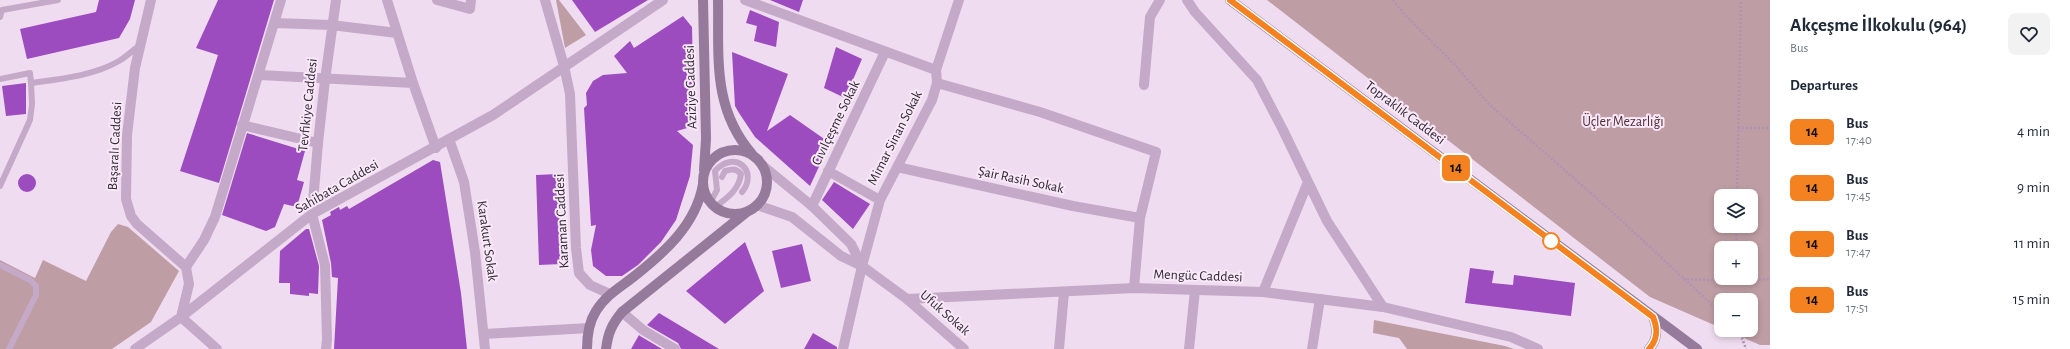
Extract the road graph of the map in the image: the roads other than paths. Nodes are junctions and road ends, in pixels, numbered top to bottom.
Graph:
1 (58, 0) edge
2 (151, 0) edge
3 (281, 0) edge
4 (336, 0) edge
5 (388, 0) edge
6 (437, 0) edge
7 (471, 0) edge
8 (545, 0) edge
9 (663, 0) edge
10 (703, 0) edge
11 (718, 0) edge
12 (745, 0) edge
13 (959, 0) edge
14 (1160, 0) edge
15 (1187, 0) edge
16 (1230, 0) edge
17 (0, 17) edge
18 (274, 23) junction
19 (331, 25) junction
20 (397, 33) junction
21 (139, 46) junction
22 (885, 52) junction
23 (564, 66) junction
24 (936, 70) junction
25 (260, 75) junction
26 (0, 79) edge
27 (325, 80) junction
28 (31, 83) junction
29 (413, 83) junction
30 (937, 83) junction
31 (1144, 85) dead end
32 (242, 125) junction
33 (450, 139) junction
34 (318, 143) junction
35 (436, 148) junction
36 (755, 156) junction
37 (762, 165) junction
38 (897, 167) junction
39 (828, 171) junction
40 (722, 177) dead end
41 (703, 179) junction
42 (1308, 182) junction
43 (0, 186) edge
44 (742, 192) dead end
45 (880, 200) junction
46 (713, 205) junction
47 (757, 205) junction
48 (812, 206) junction
49 (748, 211) junction
50 (312, 214) junction
51 (1140, 218) junction
52 (0, 265) edge
53 (862, 266) junction
54 (186, 267) junction
55 (1134, 288) junction
56 (1195, 290) junction
57 (1064, 292) junction
58 (1263, 292) junction
59 (610, 294) junction
60 (907, 299) junction
61 (1320, 299) junction
62 (1383, 307) junction
63 (622, 312) junction
64 (181, 317) junction
65 (1653, 317) junction
66 (589, 328) junction
67 (484, 334) junction
68 (9, 349) edge
69 (135, 349) edge
70 (217, 349) edge
71 (326, 349) edge
72 (485, 349) edge
73 (587, 349) edge
74 (606, 349) edge
75 (674, 349) edge
76 (843, 349) edge
77 (964, 349) edge
78 (1059, 349) edge
79 (1189, 349) edge
80 (1312, 349) edge
81 (1538, 349) edge
82 (1649, 349) edge
83 (1697, 349) edge

1 - 17 lane
2 - 21 street, Başaralı Caddesi
3 - 18 street
4 - 19 street, Tevfikiye Caddesi
5 - 20 street
6 - 7 street
8 - 23 street, Karaman Caddesi
9 - 23 street, Sahibata Caddesi
10 - 41 main road, Aziziye Caddesi
11 - 36 main road, Aziziye Caddesi
12 - 22 street
13 - 24 street, Mimar Sinan Sokak
14 - 31 street
15 - 42 street
16 - 65 main road, Topraklık Caddesi
18 - 19 street
18 - 25 street
19 - 20 street
19 - 27 street, Tevfikiye Caddesi
20 - 29 street
21 - 28 lane
21 - 54 street, Başaralı Caddesi
22 - 24 street
22 - 39 street, Cıvılçeşme Sokak
23 - 33 street, Sahibata Caddesi
23 - 59 street, Karaman Caddesi
24 - 30 street, Mimar Sinan Sokak
25 - 27 street
25 - 32 street
26 - 28 lane
27 - 29 street
27 - 34 street, Tevfikiye Caddesi
28 - 43 lane
29 - 35 street
30 - 38 street, Mimar Sinan Sokak
30 - 51 street
32 - 34 street
32 - 54 street
33 - 35 street, Sahibata Caddesi
33 - 67 street, Karakurt Sokak
34 - 50 street, Tevfikiye Caddesi
35 - 50 street, Sahibata Caddesi
36 - 37 main road
36 - 41 main road
37 - 47 main road
37 - 48 street
38 - 45 street, Mimar Sinan Sokak
38 - 51 street, Şair Rasih Sokak
39 - 45 street
39 - 48 street, Cıvılçeşme Sokak
40 - 46 lane
41 - 46 main road
41 - 59 main road, Aziziye Caddesi
42 - 58 street
42 - 62 street
44 - 46 lane
45 - 53 street, Mimar Sinan Sokak
46 - 49 main road
47 - 49 main road
47 - 53 street
48 - 53 street
49 - 63 main road
50 - 64 street, Sahibata Caddesi
50 - 71 street, Tevfikiye Caddesi
51 - 55 street
52 - 68 lane
53 - 60 street
53 - 76 street, Mimar Sinan Sokak
54 - 64 street
55 - 56 street, Mengüc Caddesi
55 - 57 street, Mengüc Caddesi
56 - 58 street, Mengüc Caddesi
56 - 79 street
57 - 60 street, Mengüc Caddesi
57 - 78 street
58 - 61 street, Mengüc Caddesi
59 - 66 main road
60 - 77 street, Ufuk Sokak
61 - 62 street, Mengüc Caddesi
61 - 80 street
62 - 81 street, Mengüc Caddesi
63 - 74 main road
63 - 75 street
64 - 69 street, Sahibata Caddesi
64 - 70 street
65 - 82 main road
65 - 83 main road, Topraklık Caddesi
66 - 67 street
66 - 73 main road
67 - 72 street, Karakurt Sokak

